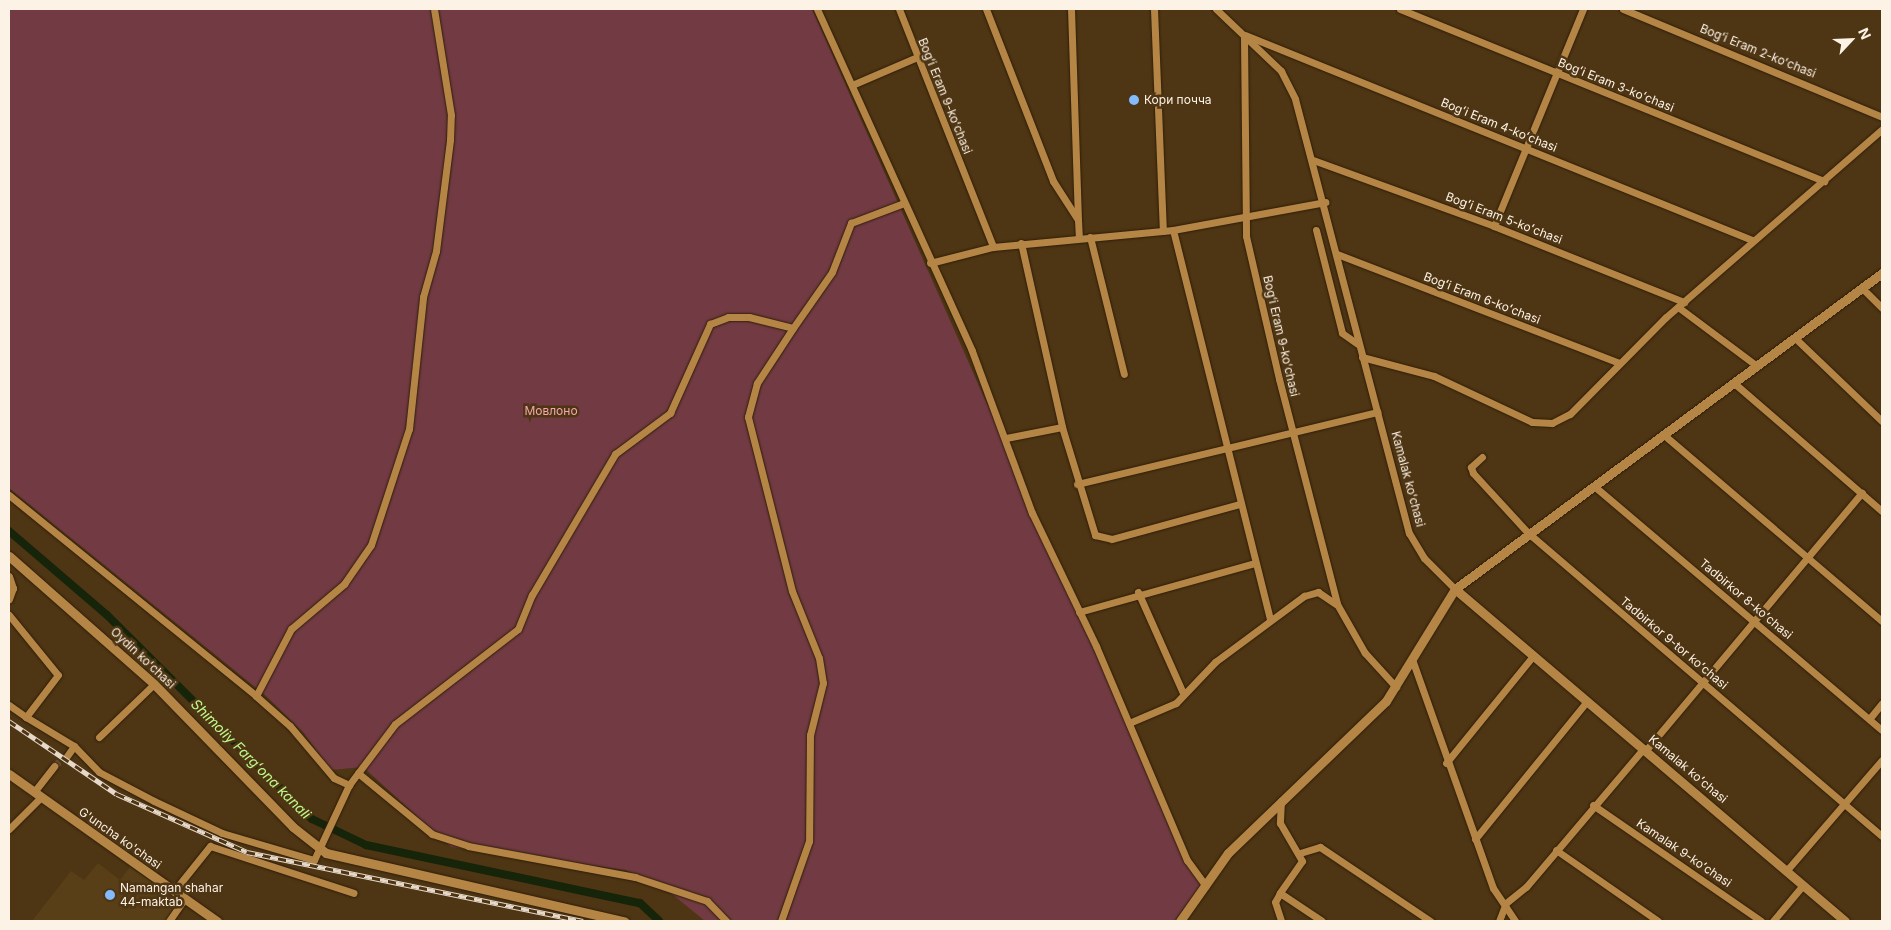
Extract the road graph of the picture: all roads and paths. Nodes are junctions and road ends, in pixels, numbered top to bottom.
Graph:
1 (434, 9) edge
2 (817, 9) edge
3 (899, 9) edge
4 (986, 9) edge
5 (1071, 9) edge
6 (1154, 9) edge
7 (1216, 9) edge
8 (1400, 9) edge
9 (1583, 9) edge
10 (1624, 9) edge
11 (1237, 32) junction
12 (1244, 38) junction
13 (917, 57) junction
14 (1556, 73) junction
15 (852, 85) junction
16 (1882, 117) edge
17 (1882, 129) edge
18 (1524, 147) junction
19 (1313, 160) junction
20 (1824, 181) junction
21 (1325, 202) junction
22 (904, 203) junction
23 (1078, 220) junction
24 (1247, 220) junction
25 (1494, 226) junction
26 (1173, 230) junction
27 (1316, 230) dead end
28 (1163, 231) junction
29 (1090, 237) junction
30 (1079, 238) junction
31 (1752, 240) junction
32 (1021, 242) junction
33 (993, 246) junction
34 (1337, 254) junction
35 (930, 263) junction
36 (1882, 273) edge
37 (1863, 289) junction
38 (1681, 305) junction
39 (1882, 308) edge
40 (793, 328) junction
41 (1795, 338) junction
42 (1358, 344) junction
43 (1362, 357) junction
44 (1619, 363) junction
45 (1757, 366) junction
46 (1124, 374) dead end
47 (1734, 383) junction
48 (1377, 412) junction
49 (1882, 421) edge
50 (1062, 427) junction
51 (1292, 430) junction
52 (1664, 435) junction
53 (1006, 438) junction
54 (1226, 447) junction
55 (1482, 457) dead end
56 (1077, 484) junction
57 (1594, 486) junction
58 (1862, 493) junction
59 (9, 495) edge
60 (1240, 504) junction
61 (1882, 511) edge
62 (1527, 532) junction
63 (9, 556) edge
64 (1807, 558) junction
65 (1255, 563) junction
66 (9, 576) edge
67 (1455, 589) junction
68 (1138, 592) junction
69 (9, 599) edge
70 (1337, 604) junction
71 (1079, 612) junction
72 (9, 617) edge
73 (1270, 619) junction
74 (1754, 621) junction
75 (1882, 621) edge
76 (1533, 656) junction
77 (1413, 662) junction
78 (1704, 682) junction
79 (154, 684) junction
80 (1396, 687) junction
81 (1183, 693) junction
82 (256, 696) junction
83 (1587, 701) junction
84 (1882, 704) edge
85 (9, 705) edge
86 (26, 717) junction
87 (1870, 718) junction
88 (1129, 723) junction
89 (1882, 730) edge
90 (99, 737) dead end
91 (74, 746) junction
92 (1645, 749) junction
93 (67, 756) tunnel mouth
94 (1882, 760) edge
95 (1446, 763) junction
96 (54, 766) tunnel mouth
97 (358, 773) junction
98 (9, 774) edge
99 (349, 785) junction
100 (37, 795) junction
101 (1282, 798) junction
102 (1844, 804) junction
103 (1593, 805) junction
104 (9, 829) edge
105 (1882, 836) edge
106 (1475, 839) junction
107 (320, 845) junction
108 (1556, 850) junction
109 (1300, 853) junction
110 (1788, 870) junction
111 (1803, 885) junction
112 (1206, 886) junction
113 (174, 891) junction
114 (354, 893) dead end
115 (1280, 893) junction
116 (184, 898) junction
117 (1506, 903) junction
118 (168, 921) edge
119 (217, 921) edge
120 (624, 921) edge
121 (726, 921) edge
122 (781, 921) edge
123 (1180, 921) edge
124 (1282, 921) edge
125 (1322, 921) edge
126 (1430, 921) edge
127 (1500, 921) edge
128 (1515, 921) edge
129 (1658, 921) edge
130 (1760, 921) edge
131 (1773, 921) edge
132 (1844, 921) edge

1 - 82 street
2 - 15 street
3 - 13 street, Bogʻi Eram 9-koʻchasi
4 - 23 street
5 - 23 street
6 - 28 street
7 - 11 street, Kamalak koʻchasi
8 - 14 street, Bogʻi Eram 3-koʻchasi
9 - 14 street
10 - 16 street, Bogʻi Eram 2-koʻchasi
11 - 12 street, Kamalak koʻchasi
11 - 18 street, Bogʻi Eram 4-koʻchasi
12 - 19 street, Kamalak koʻchasi
12 - 24 street, Bogʻi Eram 9-koʻchasi
13 - 15 street
13 - 33 street, Bogʻi Eram 9-koʻchasi
14 - 18 street
14 - 20 street, Bogʻi Eram 3-koʻchasi
15 - 22 street
17 - 20 street
18 - 25 street
18 - 31 street, Bogʻi Eram 4-koʻchasi
19 - 21 street, Kamalak koʻchasi
19 - 25 street, Bogʻi Eram 5-koʻchasi
20 - 31 street
21 - 24 street
21 - 34 street, Kamalak koʻchasi
22 - 35 street
22 - 40 street
23 - 30 street
24 - 26 street
24 - 51 street, Bogʻi Eram 9-koʻchasi
25 - 38 street, Bogʻi Eram 5-koʻchasi
26 - 28 street
26 - 54 street
27 - 42 street
28 - 29 street
29 - 30 street
29 - 46 street
30 - 32 street
31 - 38 street
32 - 33 street
32 - 50 street
33 - 35 street
34 - 42 street, Kamalak koʻchasi
34 - 44 street, Bogʻi Eram 6-koʻchasi
35 - 53 street
36 - 37 street
37 - 39 street
37 - 41 street
38 - 44 street
38 - 45 street, Bogʻi Eram 5-koʻchasi
40 - 97 street
40 - 122 street
41 - 45 street
41 - 49 street
42 - 43 street, Kamalak koʻchasi
43 - 44 street
43 - 48 street, Kamalak koʻchasi
45 - 47 street
47 - 52 street
47 - 58 street
48 - 51 street
48 - 67 street, Kamalak koʻchasi
50 - 53 street
50 - 56 street
51 - 54 street
51 - 70 street, Bogʻi Eram 9-koʻchasi
52 - 57 street
52 - 64 street
53 - 71 street
54 - 56 street
54 - 60 street
55 - 62 street, Tadbirkor 9-tor koʻchasi
56 - 60 street
57 - 62 street
57 - 74 street, Tadbirkor 8-koʻchasi
58 - 61 street
58 - 64 street
59 - 82 street
60 - 65 street
62 - 67 street
62 - 78 street, Tadbirkor 9-tor koʻchasi
63 - 79 street, Oydin koʻchasi
64 - 74 street
64 - 75 street
65 - 68 street
65 - 73 street
66 - 69 street
67 - 76 street, Kamalak koʻchasi
67 - 77 street
68 - 71 street
68 - 81 street
70 - 73 street
70 - 80 street, Bogʻi Eram 9-koʻchasi
71 - 88 street
72 - 86 street
73 - 81 street
74 - 78 street
74 - 87 street, Tadbirkor 8-koʻchasi
76 - 83 street, Kamalak koʻchasi
76 - 95 street
77 - 80 street
77 - 95 street
78 - 92 street
78 - 102 street, Tadbirkor 9-tor koʻchasi
79 - 90 street
79 - 107 street, Oydin koʻchasi
80 - 101 street
81 - 88 street
82 - 99 street
83 - 92 street, Kamalak koʻchasi
83 - 106 street
84 - 87 street
85 - 86 street
86 - 91 street
87 - 89 street, Tadbirkor 8-koʻchasi
88 - 112 street
91 - 93 street
91 - 107 street
92 - 103 street
92 - 110 street, Kamalak koʻchasi
94 - 102 street
95 - 106 street
96 - 100 street
97 - 99 street
97 - 121 street
98 - 100 street, G'uncha ko'chasi
99 - 107 street
100 - 104 street
100 - 113 street, G'uncha ko'chasi
101 - 109 street
101 - 112 street
102 - 105 street, Tadbirkor 9-tor koʻchasi
102 - 110 street
103 - 108 street
103 - 130 street, Kamalak 9-koʻchasi
106 - 117 street
107 - 120 street
108 - 117 street
108 - 129 street
109 - 115 street
109 - 126 street
110 - 111 street, Kamalak koʻchasi
111 - 131 street
111 - 132 street, Kamalak koʻchasi
112 - 123 street
113 - 114 street
113 - 116 street, G'uncha ko'chasi
115 - 124 street
115 - 125 street
116 - 118 street
116 - 119 street, G'uncha ko'chasi
117 - 127 street
117 - 128 street

